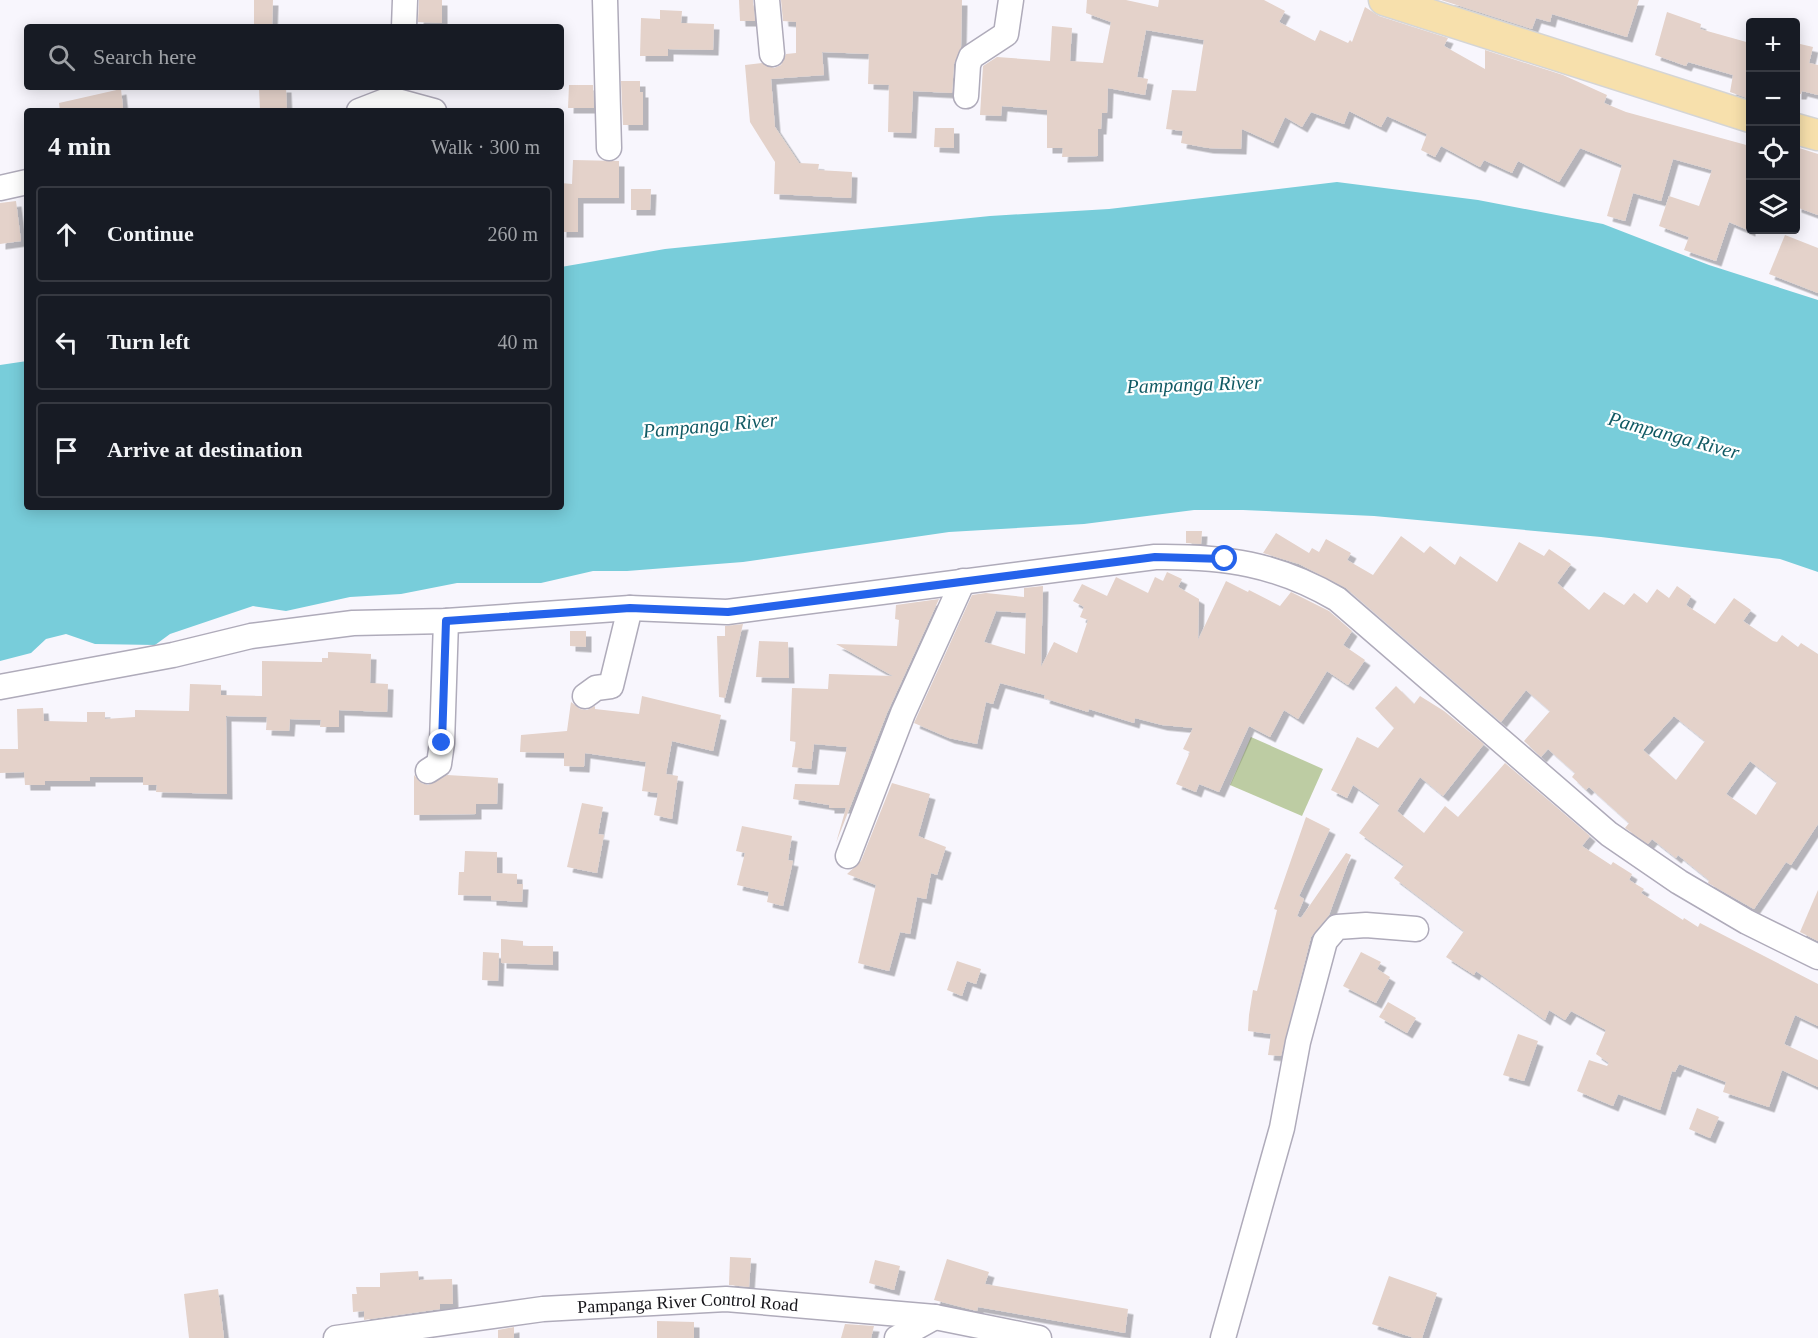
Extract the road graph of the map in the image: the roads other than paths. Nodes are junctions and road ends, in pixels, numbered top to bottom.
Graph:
1 (405, 0) edge
2 (604, 0) edge
3 (767, 0) edge
4 (1011, 0) edge
5 (1384, 0) edge
6 (404, 24) edge
7 (772, 54) dead end
8 (393, 93) edge
9 (966, 96) dead end
10 (365, 108) edge
11 (427, 108) edge
12 (1746, 116) edge
13 (1800, 130) edge
14 (1818, 135) edge
15 (609, 148) dead end
16 (24, 183) edge
17 (0, 188) edge
18 (963, 581) junction
19 (630, 608) junction
20 (446, 621) junction
21 (0, 687) edge
22 (585, 696) dead end
23 (429, 771) dead end
24 (848, 856) dead end
25 (1416, 929) dead end
26 (1818, 957) edge
27 (935, 1317) junction
28 (336, 1338) edge
29 (897, 1338) edge
30 (1039, 1338) edge
31 (1223, 1338) edge

1 - 6 street
2 - 15 street
3 - 7 street
4 - 9 street
5 - 12 main road
8 - 10 street
8 - 11 street
13 - 14 main road
16 - 17 street
18 - 19 street
18 - 24 street
18 - 26 street
19 - 20 street
19 - 22 street
20 - 21 street
20 - 23 street
25 - 31 street
27 - 28 street, Pampanga River Control Road
27 - 29 street
27 - 30 street, Pampanga River Control Road

